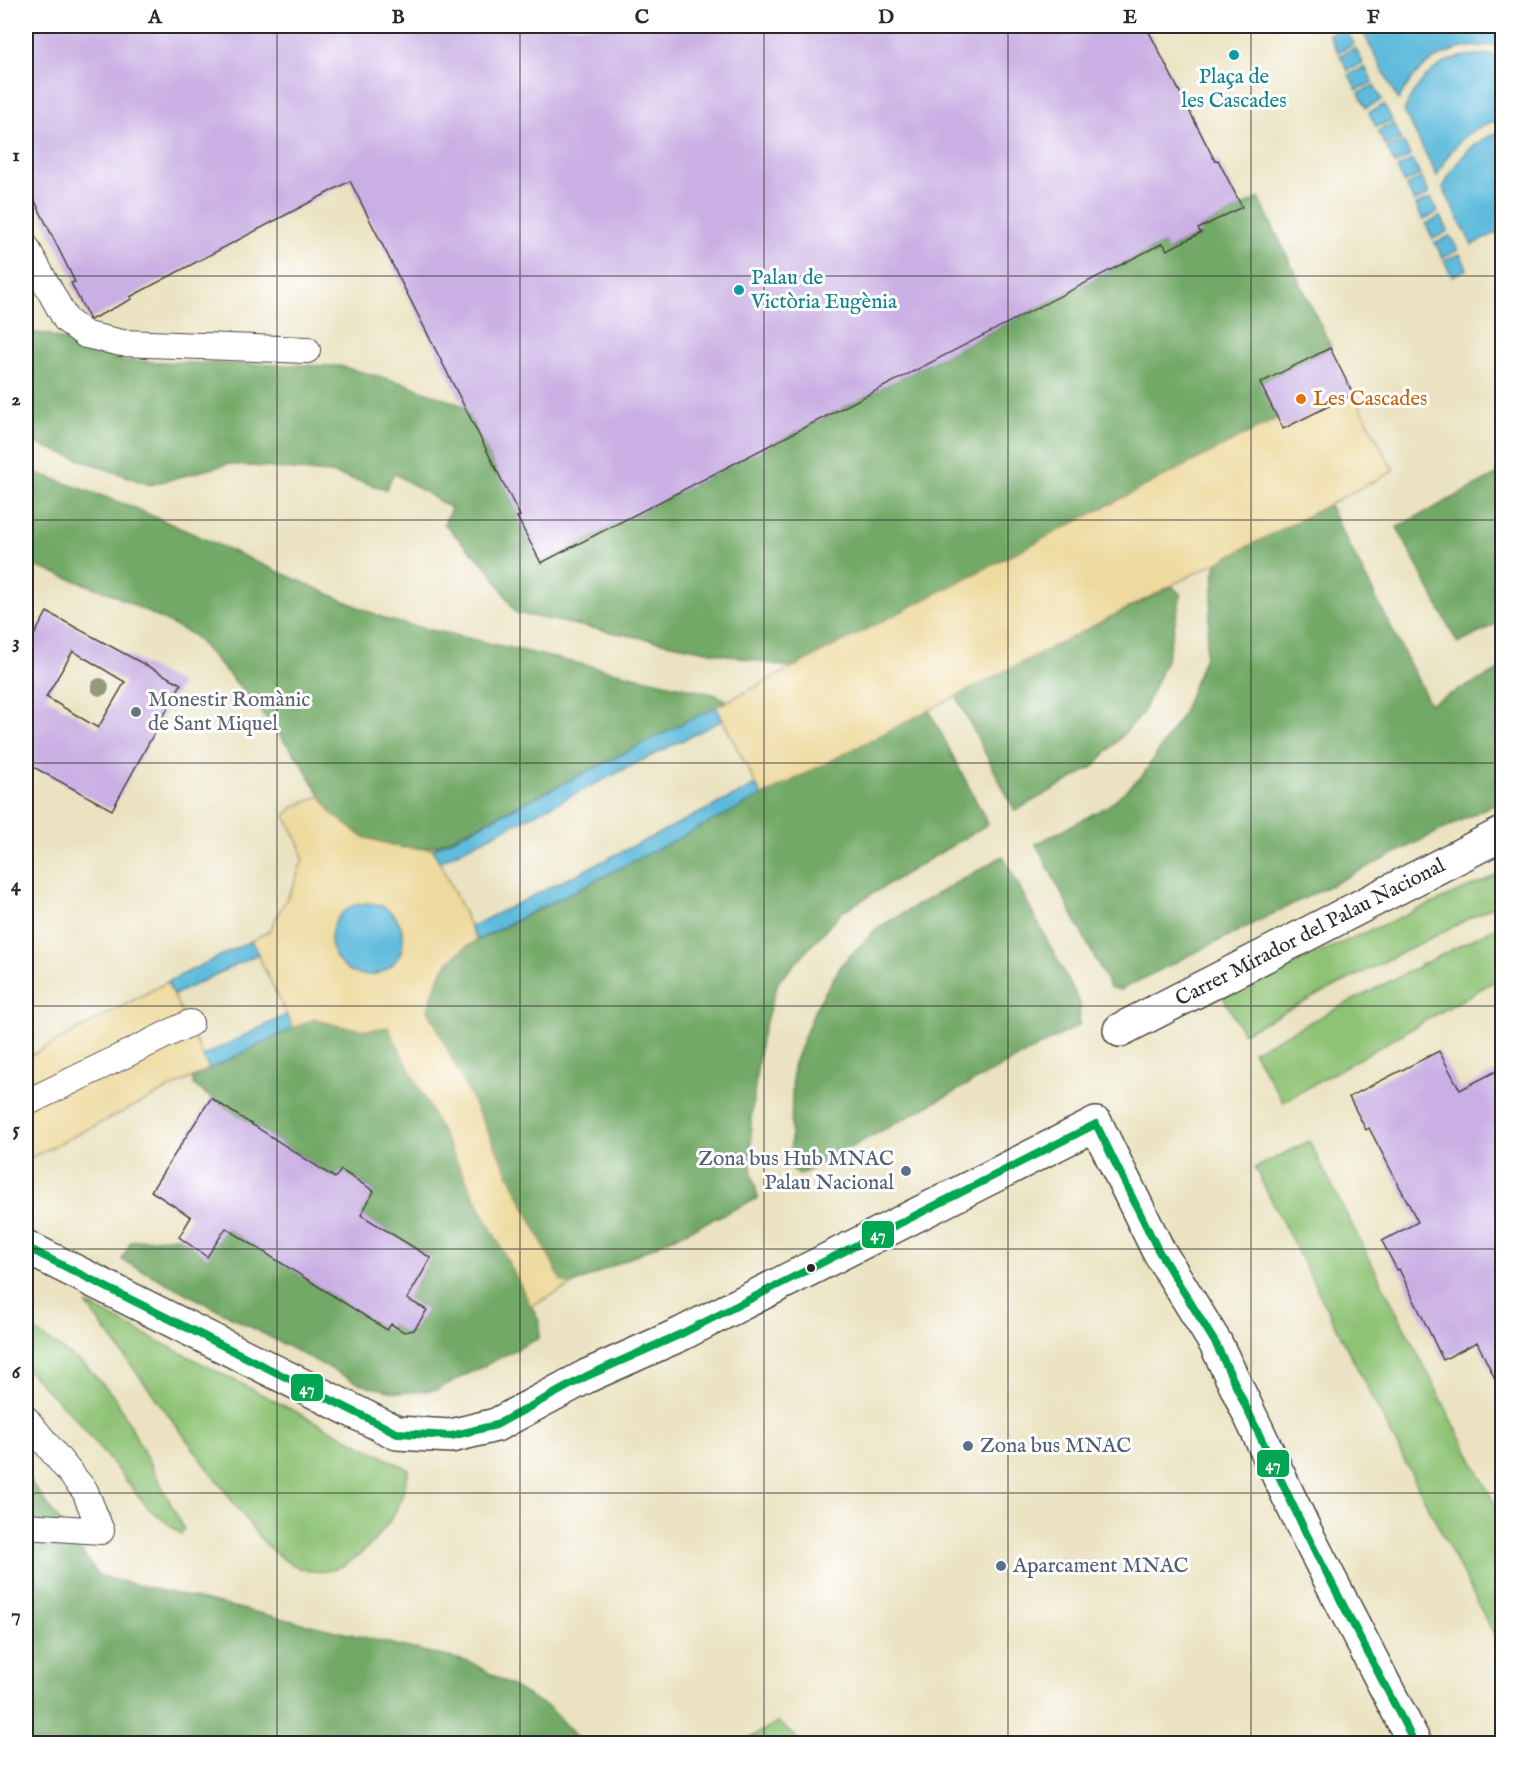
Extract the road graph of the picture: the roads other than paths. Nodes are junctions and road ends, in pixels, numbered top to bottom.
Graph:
1 (26, 247) edge
2 (307, 350) dead end
3 (1503, 834) edge
4 (190, 1023) dead end
5 (1120, 1030) dead end
6 (26, 1103) edge
7 (26, 1247) edge
8 (26, 1419) edge
9 (26, 1526) edge
10 (1415, 1743) edge

1 - 2 lane
3 - 5 street, Carrer Mirador del Palau Nacional
4 - 6 lane
7 - 10 street
8 - 9 lane

